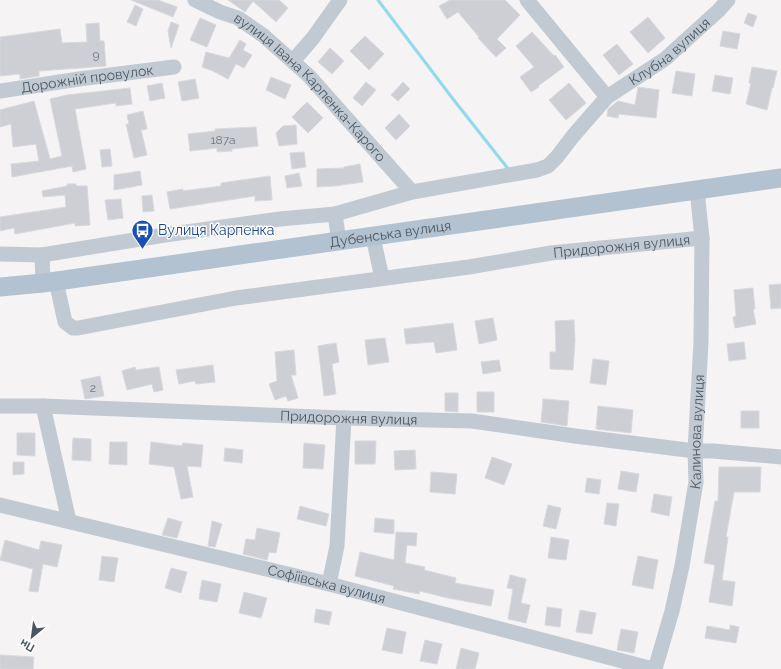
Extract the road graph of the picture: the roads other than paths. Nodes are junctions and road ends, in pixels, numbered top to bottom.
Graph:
1 (195, 0) edge
2 (340, 0) edge
3 (527, 0) edge
4 (728, 0) edge
5 (293, 61) junction
6 (174, 67) dead end
7 (0, 91) edge
8 (607, 97) junction
9 (781, 178) edge
10 (697, 190) junction
11 (412, 192) junction
12 (336, 214) junction
13 (373, 237) junction
14 (702, 238) junction
15 (339, 242) junction
16 (0, 254) edge
17 (42, 255) junction
18 (382, 278) junction
19 (50, 282) junction
20 (0, 287) edge
21 (0, 406) edge
22 (43, 406) junction
23 (344, 418) junction
24 (695, 451) junction
25 (781, 457) edge
26 (0, 505) edge
27 (69, 521) junction
28 (329, 584) junction
29 (654, 669) edge

1 - 5 street, вулиця Івана Карпенка-Карого
2 - 5 street
3 - 8 street
4 - 8 street, Клубна вулиця
5 - 11 street, вулиця Івана Карпенка-Карого
6 - 7 street, Дорожній провулок
8 - 11 street, Клубна вулиця
9 - 10 main road, Дубенська вулиця
10 - 13 main road, Дубенська вулиця
10 - 14 street, Калинова вулиця
11 - 12 street, Клубна вулиця
12 - 15 street
12 - 17 street, Клубна вулиця
13 - 15 main road, Дубенська вулиця
13 - 18 street
14 - 18 street, Придорожня вулиця
14 - 24 street, Калинова вулиця
15 - 19 main road, Дубенська вулиця
16 - 17 street, Клубна вулиця
17 - 19 street, Придорожня вулиця
18 - 19 street, Придорожня вулиця
19 - 20 main road, Дубенська вулиця
21 - 22 street, Придорожня вулиця
22 - 23 street, Придорожня вулиця
22 - 27 street
23 - 24 street, Придорожня вулиця
23 - 28 street
24 - 25 street, Придорожня вулиця
24 - 29 street, Калинова вулиця
26 - 27 street, Софіївська вулиця
27 - 28 street, Софіївська вулиця
28 - 29 street, Софіївська вулиця

